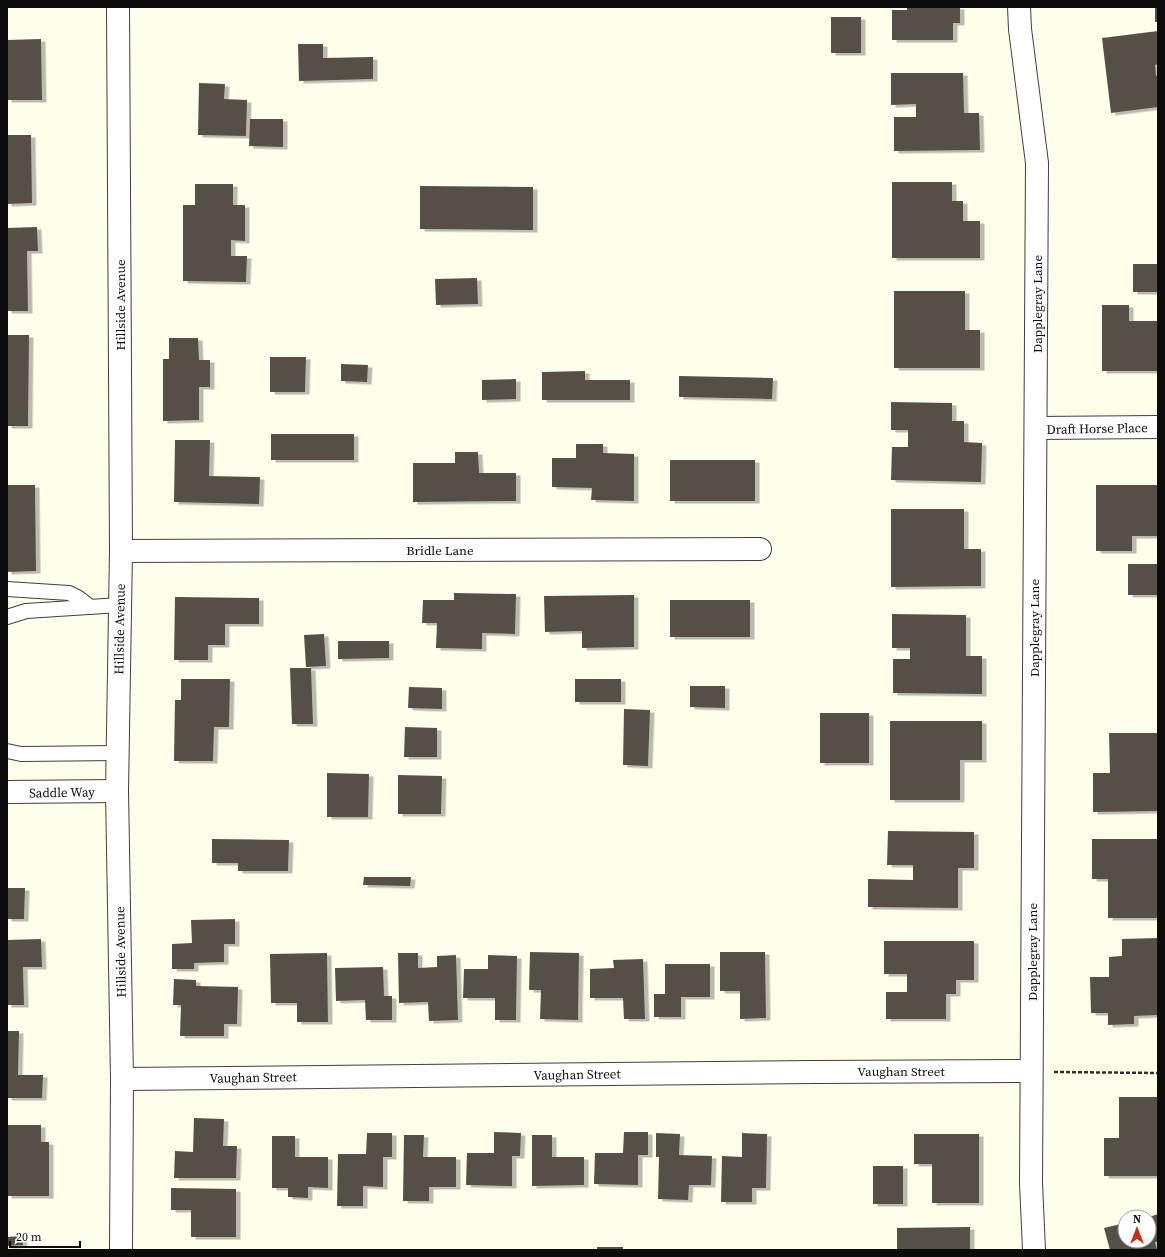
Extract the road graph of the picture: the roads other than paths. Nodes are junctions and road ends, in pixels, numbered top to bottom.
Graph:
1 (118, 7) edge
2 (1019, 7) edge
3 (1158, 427) edge
4 (1036, 428) junction
5 (760, 549) dead end
6 (121, 551) junction
7 (7, 589) edge
8 (120, 605) junction
9 (90, 607) junction
10 (7, 617) edge
11 (7, 751) edge
12 (117, 753) junction
13 (117, 791) junction
14 (7, 792) edge
15 (1031, 1071) junction
16 (122, 1079) junction
17 (121, 1250) edge
18 (1034, 1250) edge

1 - 6 street, Hillside Avenue
2 - 4 street, Dapplegray Lane
3 - 4 street, Draft Horse Place
4 - 15 street, Dapplegray Lane
5 - 6 street, Bridle Lane
6 - 8 street, Hillside Avenue
7 - 9 lane
8 - 9 lane
8 - 12 street, Hillside Avenue
9 - 10 lane
11 - 12 lane
12 - 13 street, Hillside Avenue
13 - 14 street, Saddle Way
13 - 16 street, Hillside Avenue
15 - 16 street, Vaughan Street
15 - 18 street, Dapplegray Lane
16 - 17 street, Hillside Avenue

